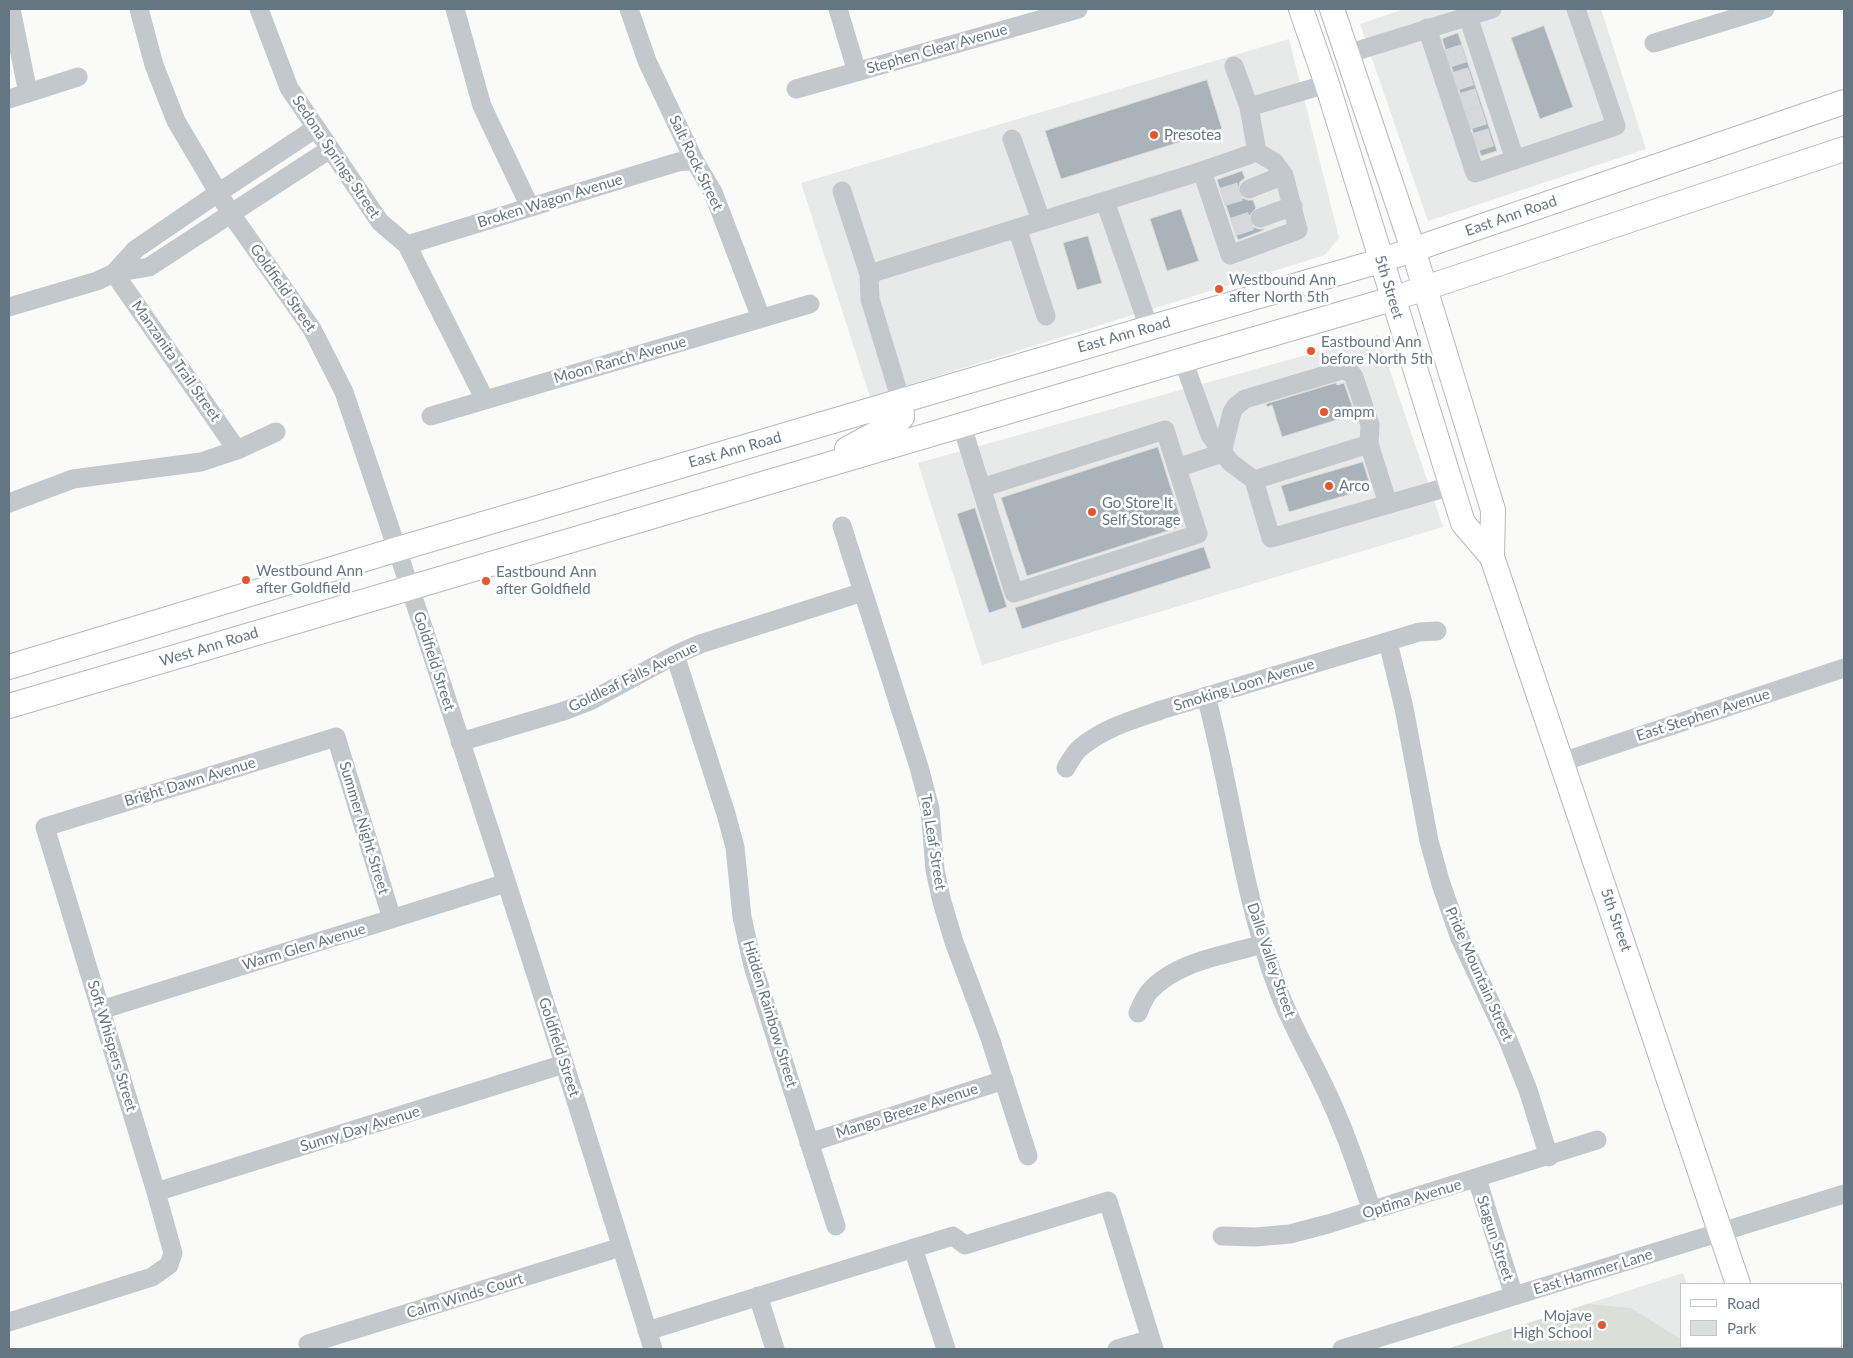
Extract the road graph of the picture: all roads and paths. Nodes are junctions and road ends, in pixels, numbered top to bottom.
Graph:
1 (11, 9) edge
2 (139, 9) edge
3 (455, 9) edge
4 (629, 9) edge
5 (838, 9) edge
6 (1078, 9) edge
7 (1302, 9) edge
8 (1332, 9) edge
9 (1492, 9) edge
10 (1576, 9) edge
11 (1763, 9) edge
12 (266, 10) edge
13 (1468, 16) junction
14 (1427, 28) junction
15 (1654, 43) dead end
16 (1347, 54) junction
17 (1234, 66) dead end
18 (856, 72) junction
19 (78, 77) dead end
20 (1326, 84) junction
21 (796, 89) dead end
22 (28, 93) junction
23 (9, 99) edge
24 (1844, 102) edge
25 (1249, 108) junction
26 (316, 128) junction
27 (1012, 139) dead end
28 (330, 149) junction
29 (1844, 149) edge
30 (1257, 152) junction
31 (276, 155) junction
32 (694, 160) junction
33 (1515, 160) junction
34 (1202, 171) junction
35 (289, 175) junction
36 (1284, 175) junction
37 (1249, 189) tunnel mouth
38 (842, 191) dead end
39 (218, 193) junction
40 (1104, 201) junction
41 (1292, 206) junction
42 (530, 207) junction
43 (231, 214) junction
44 (1260, 218) tunnel mouth
45 (1042, 220) junction
46 (1017, 228) junction
47 (407, 245) junction
48 (1413, 250) junction
49 (1380, 261) junction
50 (114, 272) junction
51 (869, 274) junction
52 (1425, 288) junction
53 (1392, 300) junction
54 (810, 304) dead end
55 (9, 307) edge
56 (1046, 316) dead end
57 (761, 318) junction
58 (1149, 328) junction
59 (1184, 360) junction
60 (485, 400) junction
61 (901, 401) junction
62 (431, 416) dead end
63 (962, 426) junction
64 (276, 432) dead end
65 (1369, 444) junction
66 (237, 450) junction
67 (1222, 453) junction
68 (1177, 468) junction
69 (804, 472) junction
70 (1254, 480) junction
71 (1452, 486) junction
72 (981, 488) junction
73 (9, 503) edge
74 (1388, 504) junction
75 (842, 526) dead end
76 (398, 549) junction
77 (1492, 557) junction
78 (410, 589) junction
79 (863, 592) junction
80 (1437, 631) dead end
81 (1388, 642) junction
82 (675, 655) junction
83 (9, 668) edge
84 (1844, 668) edge
85 (1206, 696) junction
86 (9, 706) edge
87 (336, 737) joint
88 (460, 742) junction
89 (1562, 762) junction
90 (1066, 768) dead end
91 (45, 827) joint
92 (506, 883) junction
93 (392, 919) junction
94 (1263, 944) junction
95 (101, 1010) junction
96 (1138, 1013) dead end
97 (564, 1064) junction
98 (1004, 1080) junction
99 (1597, 1140) dead end
100 (810, 1143) junction
101 (1028, 1156) dead end
102 (1548, 1157) junction
103 (1476, 1179) junction
104 (156, 1192) junction
105 (1844, 1194) edge
106 (1372, 1211) junction
107 (836, 1226) dead end
108 (1722, 1232) junction
109 (1222, 1236) dead end
110 (621, 1247) junction
111 (913, 1248) junction
112 (1738, 1283) edge
113 (758, 1296) junction
114 (1514, 1296) junction
115 (9, 1322) edge
116 (650, 1340) edge
117 (308, 1344) dead end
118 (1152, 1344) edge
119 (775, 1349) edge
120 (946, 1349) edge
121 (1117, 1349) edge
122 (1342, 1349) edge

1 - 22 street
2 - 39 street, Goldfield Street
3 - 42 street
4 - 32 street, Salt Rock Street
5 - 18 street
6 - 18 street, Stephen Clear Avenue
7 - 20 main road, 5th Street
8 - 16 main road, 5th Street
9 - 13 street
10 - 33 street
11 - 15 street
12 - 26 street, Sedona Springs Street
13 - 14 street
13 - 33 street
14 - 16 street
14 - 33 street
16 - 48 main road, 5th Street
17 - 25 street
18 - 21 street, Stephen Clear Avenue
19 - 22 street
20 - 25 street
20 - 49 main road, 5th Street
22 - 23 street
24 - 48 main road, East Ann Road
25 - 30 street
26 - 28 street, Sedona Springs Street
26 - 31 street
27 - 45 street
28 - 35 street
28 - 47 street, Sedona Springs Street
29 - 52 main road
30 - 34 street
30 - 36 street
31 - 35 street
31 - 39 street
32 - 42 street, Broken Wagon Avenue
32 - 57 street, Salt Rock Street
34 - 40 street
34 - 41 street
35 - 43 street
36 - 37 street
36 - 41 street
38 - 51 street
39 - 43 street, Goldfield Street
39 - 50 street
40 - 45 street
40 - 58 street
41 - 44 street
42 - 47 street, Broken Wagon Avenue
43 - 50 street
43 - 76 street, Goldfield Street
45 - 46 street
46 - 51 street
46 - 56 street
47 - 60 street, Sedona Springs Street
48 - 49 main road, East Ann Road
48 - 52 main road, 5th Street
49 - 53 main road, 5th Street
49 - 58 main road, East Ann Road
50 - 55 street
50 - 66 street, Manzanita Trail Street
51 - 61 street
52 - 53 main road
52 - 77 main road, 5th Street
53 - 59 main road
53 - 71 main road, 5th Street
54 - 57 street, Moon Ranch Avenue
57 - 60 street, Moon Ranch Avenue
58 - 61 main road, East Ann Road
59 - 63 main road
59 - 67 street
60 - 62 street, Moon Ranch Avenue
61 - 69 main road
61 - 76 main road, East Ann Road
63 - 69 main road
63 - 72 street
64 - 66 street
65 - 67 street
65 - 70 street
65 - 74 street
66 - 73 street
67 - 68 street
67 - 70 street
68 - 72 street
68 - 72 street
69 - 78 main road
70 - 74 street
71 - 74 street
71 - 77 main road, 5th Street
75 - 79 street, Tea Leaf Street
76 - 78 street, Goldfield Street
76 - 83 main road
77 - 89 main road, 5th Street
78 - 86 main road, West Ann Road
78 - 88 street, Goldfield Street
79 - 82 street, Goldleaf Falls Avenue
79 - 98 street, Tea Leaf Street
80 - 81 street, Smoking Loon Avenue
81 - 85 street, Smoking Loon Avenue
81 - 102 street, Pride Mountain Street
82 - 88 street, Goldleaf Falls Avenue
82 - 100 street, Hidden Rainbow Street
84 - 89 street, East Stephen Avenue
85 - 90 street, Smoking Loon Avenue
85 - 94 street, Dalle Valley Street
87 - 91 street, Bright Dawn Avenue
87 - 93 street, Summer Night Street
88 - 92 street, Goldfield Street
89 - 108 main road, 5th Street
91 - 95 street, Soft Whispers Street
92 - 93 street, Warm Glen Avenue
92 - 97 street, Goldfield Street
93 - 95 street, Warm Glen Avenue
94 - 96 street
94 - 106 street, Dalle Valley Street
95 - 104 street, Soft Whispers Street
97 - 104 street, Sunny Day Avenue
97 - 110 street, Goldfield Street
98 - 100 street, Mango Breeze Avenue
98 - 101 street, Tea Leaf Street
99 - 102 street, Optima Avenue
100 - 107 street, Hidden Rainbow Street
102 - 103 street, Optima Avenue
103 - 106 street, Optima Avenue
103 - 114 street, Stagun Street
104 - 115 street, Soft Whispers Street
105 - 108 street, East Hammer Lane
106 - 109 street, Optima Avenue
108 - 112 main road, 5th Street
108 - 114 street, East Hammer Lane
110 - 116 street, Goldfield Street
110 - 117 street, Calm Winds Court
111 - 113 street
111 - 118 street
111 - 120 street
113 - 116 street
113 - 119 street
114 - 122 street, East Hammer Lane
118 - 121 street

